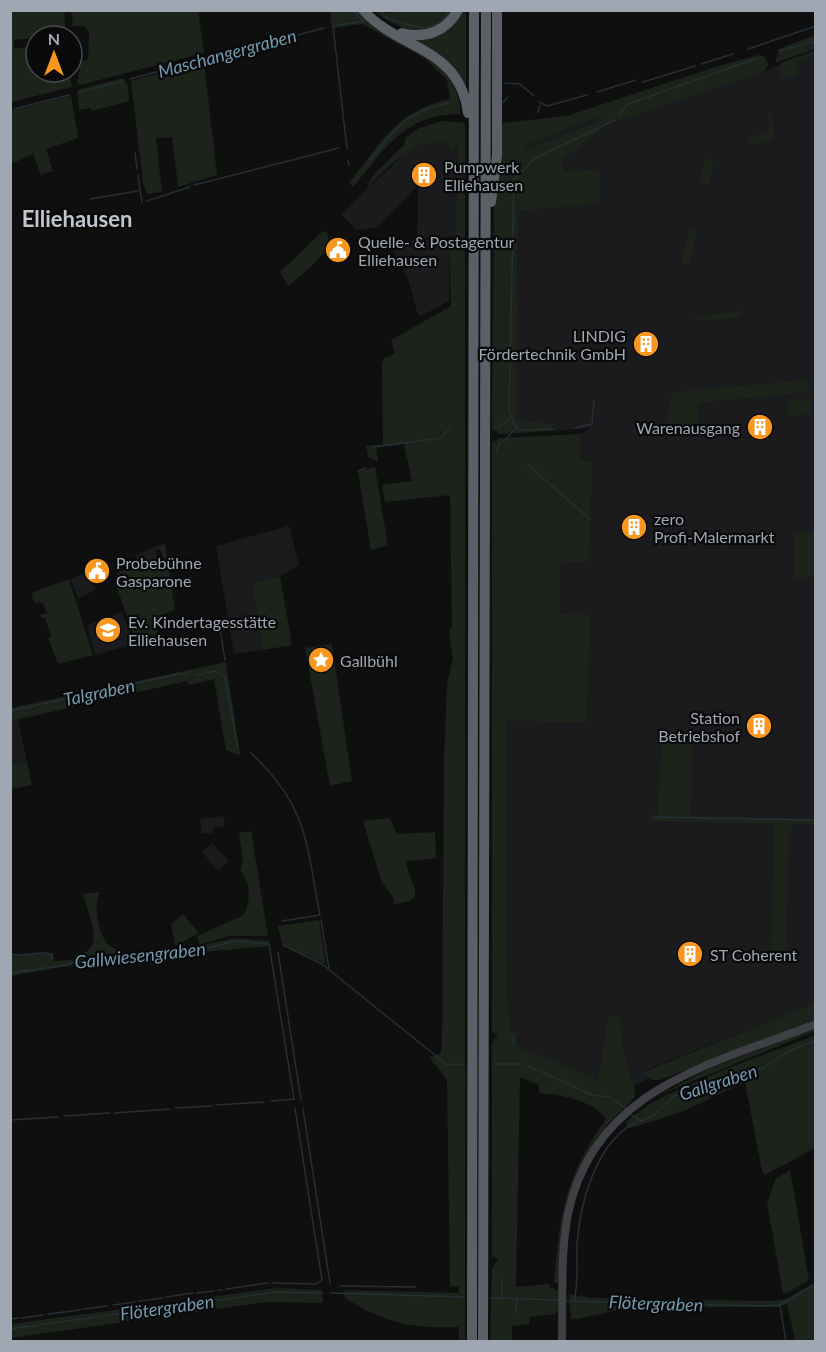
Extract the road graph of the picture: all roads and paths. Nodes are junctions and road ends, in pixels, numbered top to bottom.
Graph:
1 (363, 10) edge
2 (368, 10) edge
3 (458, 10) edge
4 (474, 10) edge
5 (486, 10) edge
6 (497, 10) edge
7 (504, 10) edge
8 (497, 52) junction
9 (473, 149) junction
10 (485, 241) junction
11 (816, 1024) edge
12 (472, 1341) edge
13 (483, 1341) edge
14 (562, 1341) edge

1 - 9 highway
2 - 3 highway
4 - 9 highway
5 - 10 highway
6 - 8 highway
7 - 8 highway
8 - 10 highway
9 - 12 highway
10 - 13 highway
11 - 14 main road

